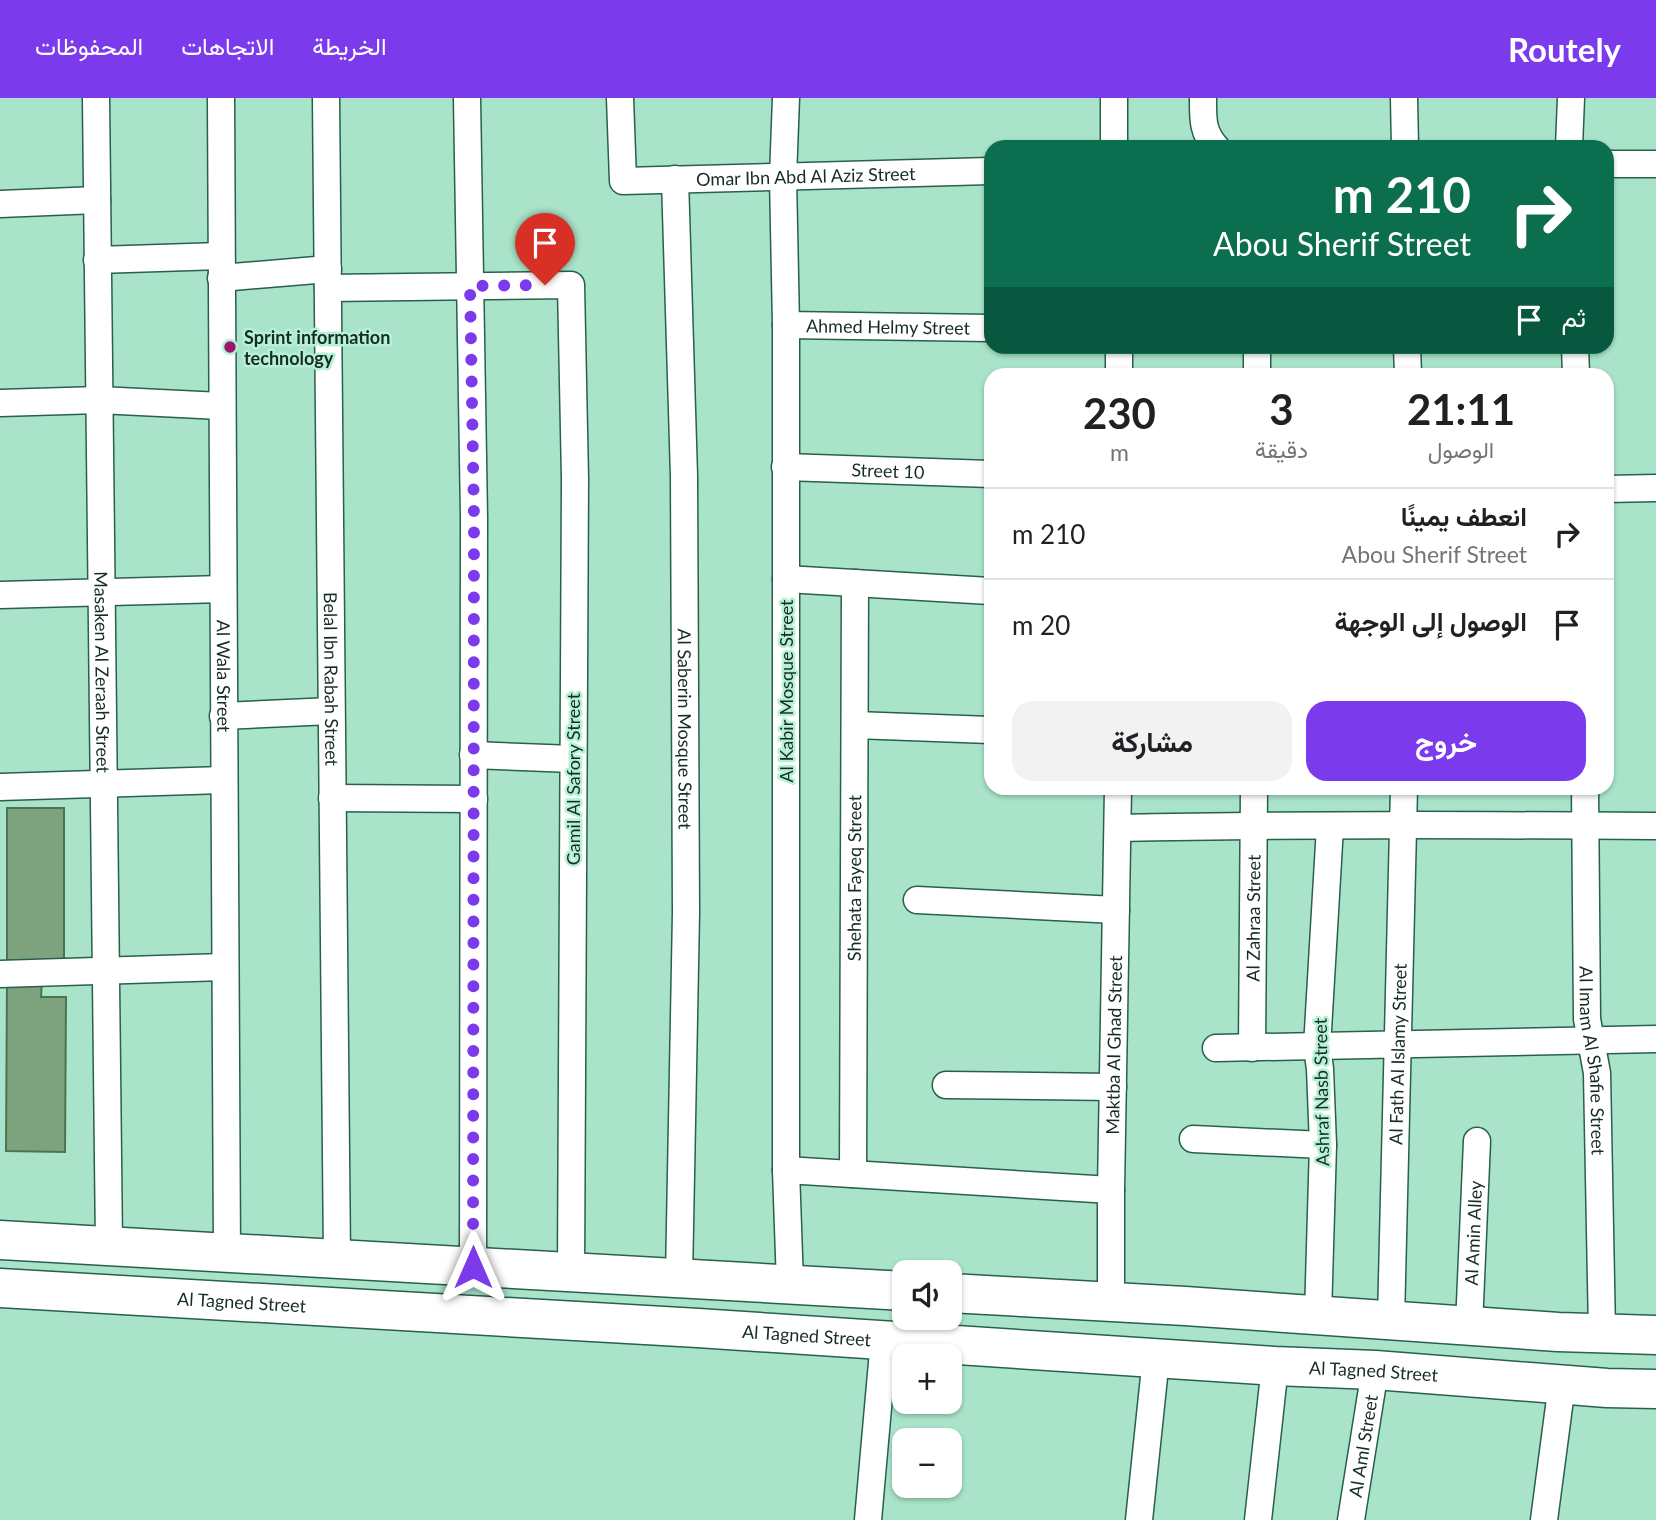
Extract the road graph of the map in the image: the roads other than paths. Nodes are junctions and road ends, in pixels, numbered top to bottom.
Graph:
1 (96, 98) edge
2 (221, 98) edge
3 (326, 98) edge
4 (467, 98) edge
5 (620, 98) edge
6 (786, 98) edge
7 (1114, 98) edge
8 (1203, 98) edge
9 (1404, 98) edge
10 (1570, 98) edge
11 (1114, 140) edge
12 (1210, 140) edge
13 (1405, 140) edge
14 (1569, 140) edge
15 (1614, 164) edge
16 (1656, 164) edge
17 (984, 171) edge
18 (783, 177) junction
19 (676, 179) junction
20 (97, 200) junction
21 (0, 204) edge
22 (97, 260) junction
23 (221, 267) junction
24 (328, 278) junction
25 (470, 286) junction
26 (786, 325) junction
27 (984, 328) edge
28 (99, 400) junction
29 (0, 403) edge
30 (221, 406) junction
31 (785, 467) junction
32 (984, 474) edge
33 (1656, 488) edge
34 (1614, 489) edge
35 (786, 579) junction
36 (855, 583) junction
37 (223, 589) junction
38 (984, 591) edge
39 (101, 592) junction
40 (0, 595) edge
41 (331, 711) junction
42 (223, 716) junction
43 (855, 725) junction
44 (984, 730) edge
45 (473, 755) junction
46 (573, 759) junction
47 (223, 780) junction
48 (103, 784) junction
49 (0, 787) edge
50 (1118, 795) edge
51 (1254, 795) edge
52 (1405, 795) edge
53 (1585, 795) edge
54 (332, 798) junction
55 (474, 799) junction
56 (1255, 825) junction
57 (1404, 825) junction
58 (1586, 826) junction
59 (1656, 826) edge
60 (1330, 827) junction
61 (1118, 828) junction
62 (917, 900) dead end
63 (1116, 910) junction
64 (224, 967) junction
65 (105, 971) junction
66 (0, 974) edge
67 (1656, 1039) edge
68 (1592, 1040) junction
69 (1399, 1045) junction
70 (1317, 1047) junction
71 (1216, 1048) dead end
72 (1252, 1048) junction
73 (946, 1085) dead end
74 (1113, 1087) junction
75 (1193, 1139) dead end
76 (1477, 1141) dead end
77 (1323, 1145) junction
78 (786, 1170) junction
79 (853, 1174) junction
80 (1111, 1190) junction
81 (0, 1240) edge
82 (109, 1246) junction
83 (227, 1253) junction
84 (337, 1259) junction
85 (473, 1267) junction
86 (571, 1272) junction
87 (679, 1278) junction
88 (790, 1284) junction
89 (0, 1288) edge
90 (892, 1289) edge
91 (962, 1294) edge
92 (1111, 1302) junction
93 (1318, 1315) junction
94 (1391, 1320) junction
95 (1469, 1326) junction
96 (1602, 1333) junction
97 (1656, 1335) edge
98 (884, 1340) junction
99 (1156, 1358) junction
100 (1275, 1366) junction
101 (1375, 1370) junction
102 (1562, 1384) junction
103 (1656, 1389) edge
104 (868, 1520) edge
105 (1139, 1520) edge
106 (1258, 1520) edge
107 (1351, 1520) edge
108 (1544, 1520) edge

1 - 20 street, Masaken Al Zeraah Street
2 - 23 street, Al Wala Street
3 - 24 street, Belal Ibn Rabah Street
4 - 25 street
5 - 19 street, Omar Ibn Abd Al Aziz Street
6 - 18 street, Al Kabir Mosque Street
7 - 11 street
8 - 12 street
9 - 13 street
10 - 14 street
15 - 16 street
17 - 18 street, Omar Ibn Abd Al Aziz Street
18 - 19 street, Omar Ibn Abd Al Aziz Street
18 - 26 street, Al Kabir Mosque Street
19 - 87 street, Al Saberin Mosque Street
20 - 21 street
20 - 22 street, Masaken Al Zeraah Street
22 - 23 street
22 - 28 street, Masaken Al Zeraah Street
23 - 24 street
23 - 30 street, Al Wala Street
24 - 25 street
24 - 41 street, Belal Ibn Rabah Street
25 - 45 street
25 - 46 street, Gamil Al Safory Street
26 - 27 street, Ahmed Helmy Street
26 - 31 street, Al Kabir Mosque Street
28 - 29 street
28 - 30 street
28 - 39 street, Masaken Al Zeraah Street
30 - 37 street, Al Wala Street
31 - 32 street, Street 10
31 - 35 street, Al Kabir Mosque Street
33 - 34 street
35 - 36 street
35 - 78 street, Al Kabir Mosque Street
36 - 38 street
36 - 43 street, Shehata Fayeq Street
37 - 39 street
37 - 42 street, Al Wala Street
39 - 40 street
39 - 48 street, Masaken Al Zeraah Street
41 - 42 street
41 - 54 street, Belal Ibn Rabah Street
42 - 47 street, Al Wala Street
43 - 44 street
43 - 79 street, Shehata Fayeq Street
45 - 46 street
45 - 55 street
46 - 86 street, Gamil Al Safory Street
47 - 48 street
47 - 64 street, Al Wala Street
48 - 49 street
48 - 65 street, Masaken Al Zeraah Street
50 - 61 street, Maktba Al Ghad Street
51 - 56 street, Al Zahraa Street
52 - 57 street, Al Fath Al Islamy Street
53 - 58 street, Al Imam Al Shafie Street
54 - 55 street
54 - 84 street, Belal Ibn Rabah Street
55 - 85 street
56 - 60 street
56 - 61 street
56 - 72 street, Al Zahraa Street
57 - 58 street
57 - 60 street
57 - 69 street, Al Fath Al Islamy Street
58 - 59 street
58 - 68 street, Al Imam Al Shafie Street
60 - 70 street, Ashraf Nasb Street
61 - 63 street, Maktba Al Ghad Street
62 - 63 street
63 - 74 street, Maktba Al Ghad Street
64 - 65 street
64 - 83 street, Al Wala Street
65 - 66 street
65 - 82 street, Masaken Al Zeraah Street
67 - 68 street
68 - 69 street
68 - 96 street, Al Imam Al Shafie Street
69 - 70 street
69 - 94 street, Al Fath Al Islamy Street
70 - 72 street
70 - 77 street, Ashraf Nasb Street
71 - 72 street
73 - 74 street
74 - 80 street, Maktba Al Ghad Street
75 - 77 street
76 - 95 street, Al Amin Alley
77 - 93 street, Ashraf Nasb Street
78 - 79 street
78 - 88 street, Al Kabir Mosque Street
79 - 80 street
80 - 92 street, Maktba Al Ghad Street
81 - 82 highway
82 - 83 highway
83 - 84 highway
84 - 85 highway
85 - 86 highway
86 - 87 highway
87 - 88 highway
88 - 90 highway
89 - 98 highway, Al Tagned Street
91 - 92 highway
92 - 93 highway
93 - 94 highway
94 - 95 highway
95 - 96 highway
96 - 97 highway
98 - 99 highway, Al Tagned Street
98 - 104 street
99 - 100 highway, Al Tagned Street
99 - 105 street
100 - 101 highway, Al Tagned Street
100 - 106 street
101 - 102 highway, Al Tagned Street
101 - 107 street, Al Aml Street
102 - 103 highway, Al Tagned Street
102 - 108 street

